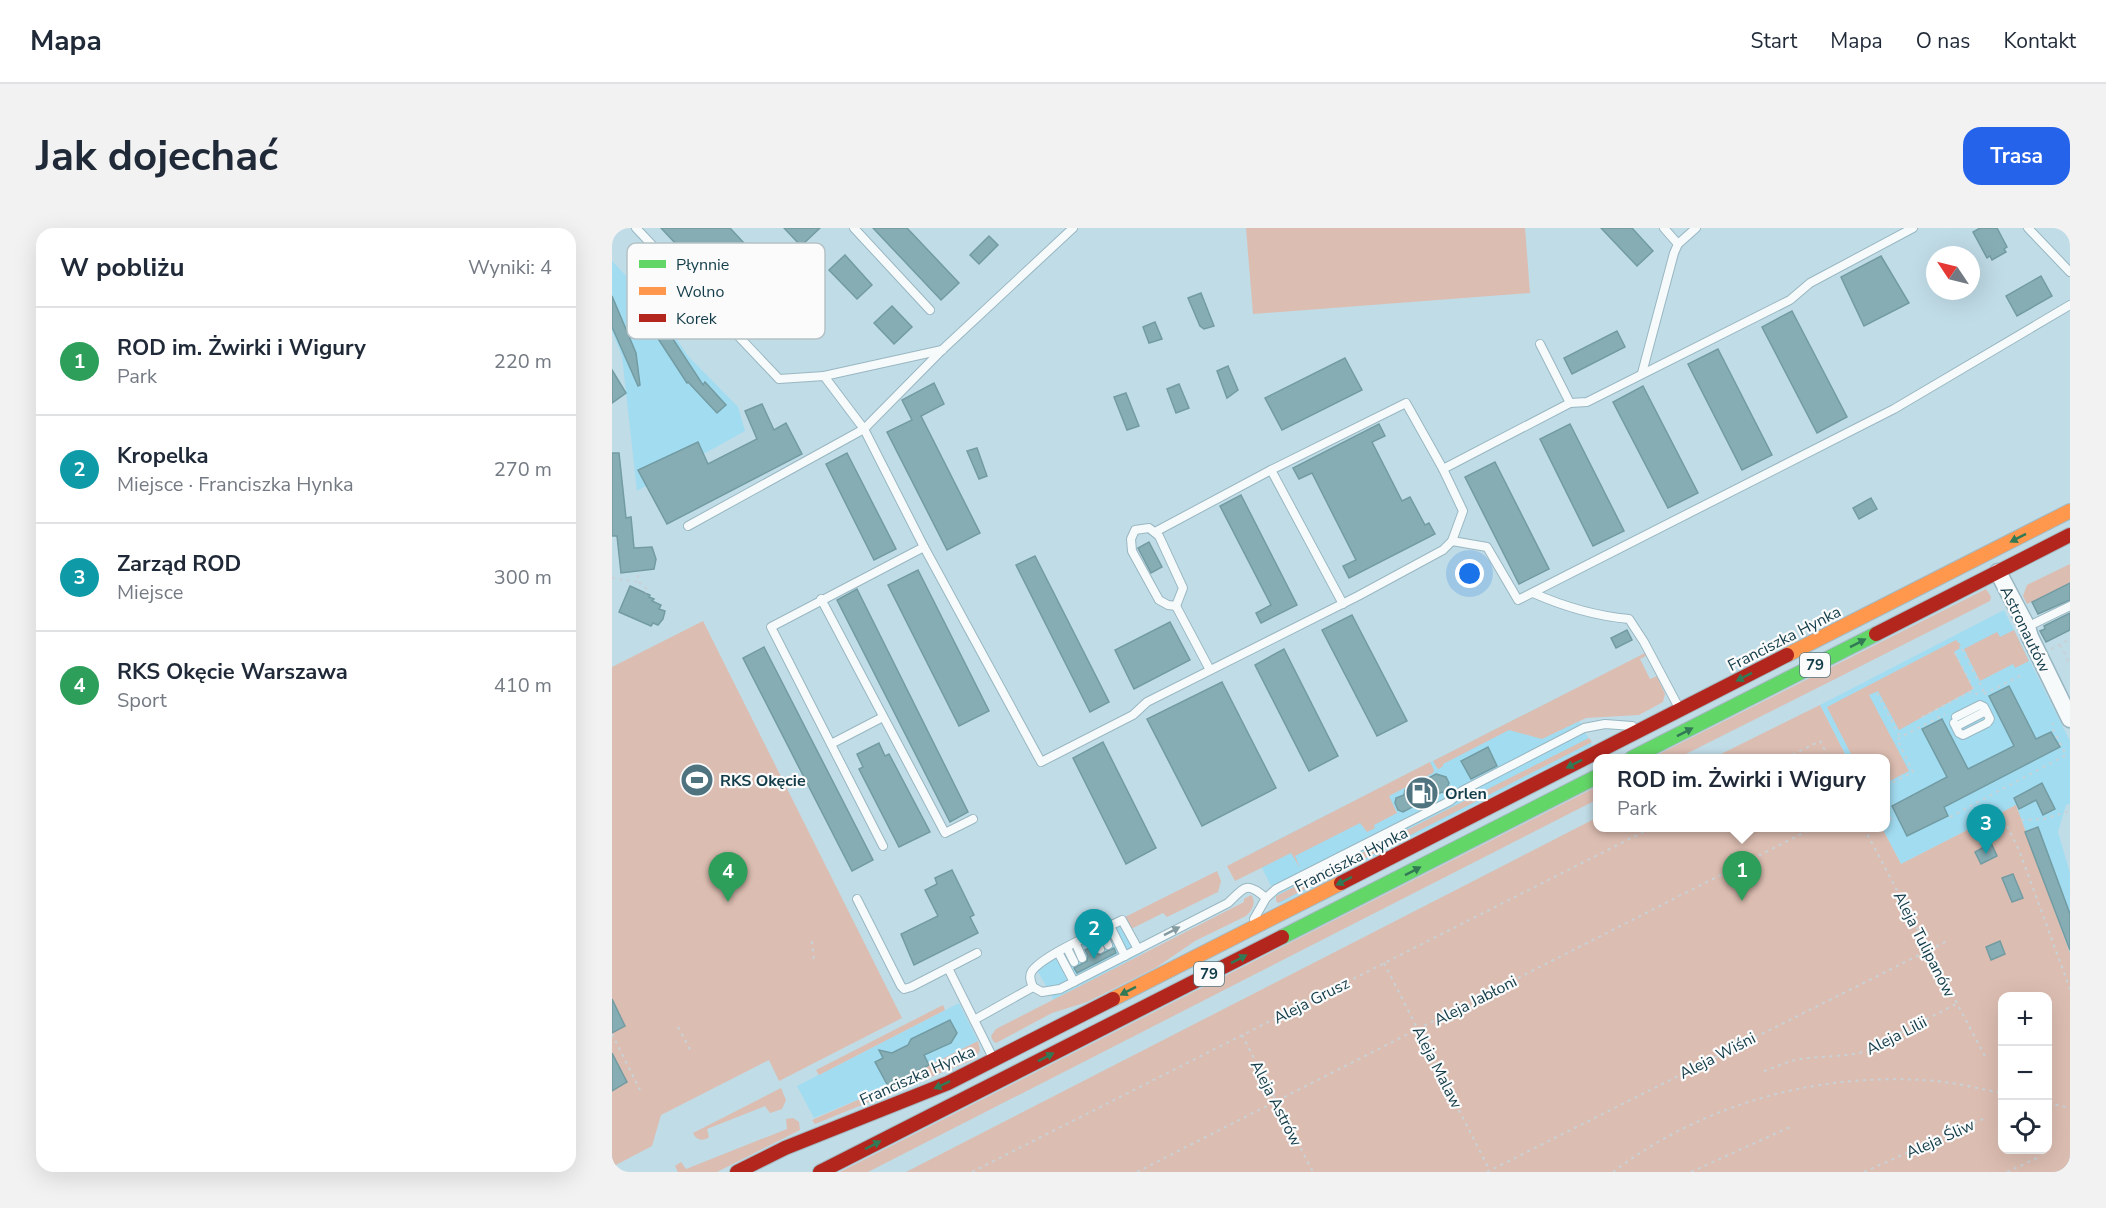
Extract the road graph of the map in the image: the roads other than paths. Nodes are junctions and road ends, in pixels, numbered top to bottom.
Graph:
1 (636, 228) edge
2 (854, 228) edge
3 (1073, 228) edge
4 (1664, 228) edge
5 (1696, 228) edge
6 (1912, 228) edge
7 (2028, 228) edge
8 (650, 243) edge
9 (1678, 244) junction
10 (2070, 272) edge
11 (2070, 304) edge
12 (930, 310) dead end
13 (741, 339) edge
14 (1540, 344) dead end
15 (942, 350) junction
16 (1642, 373) junction
17 (824, 376) junction
18 (1570, 403) junction
19 (864, 429) junction
20 (1271, 470) junction
21 (1443, 470) junction
22 (2070, 511) edge
23 (688, 526) dead end
24 (1155, 532) junction
25 (2070, 535) edge
26 (1452, 541) junction
27 (924, 547) junction
28 (1998, 572) junction
29 (1533, 593) junction
30 (821, 599) junction
31 (1343, 604) junction
32 (1176, 606) junction
33 (2070, 606) edge
34 (2027, 627) junction
35 (1210, 670) junction
36 (1680, 709) junction
37 (882, 717) junction
38 (2070, 719) edge
39 (1984, 725) joint
40 (1645, 728) junction
41 (831, 744) junction
42 (1593, 754) edge
43 (1594, 754) edge
44 (1642, 754) edge
45 (1593, 779) edge
46 (972, 819) dead end
47 (884, 846) dead end
48 (1266, 898) junction
49 (857, 899) dead end
50 (1110, 926) junction
51 (1247, 930) junction
52 (1097, 933) junction
53 (1071, 946) junction
54 (1104, 947) dead end
55 (1138, 949) junction
56 (1058, 952) junction
57 (977, 953) dead end
58 (1125, 956) junction
59 (1078, 960) dead end
60 (948, 968) junction
61 (1074, 982) junction
62 (1033, 987) junction
63 (974, 1020) junction
64 (994, 1059) junction
65 (736, 1172) edge
66 (820, 1172) edge

1 - 8 lane
2 - 12 lane
3 - 15 lane
4 - 9 lane
5 - 9 lane
6 - 16 lane
7 - 10 lane
9 - 16 lane
11 - 29 lane
13 - 17 lane
14 - 18 lane
15 - 17 lane
15 - 19 lane
16 - 18 lane
17 - 19 lane
18 - 21 lane
19 - 23 lane
19 - 27 lane
20 - 21 lane
20 - 24 lane
20 - 31 lane
21 - 26 lane
22 -> 36 main road, Franciszka Hynka / 79
24 - 32 lane
24 - 32 lane
25 - 28 main road, 79
26 - 29 lane
26 - 31 lane
27 - 30 lane
27 - 35 lane
28 - 34 street, Astronautów
44 -> 28 main road, 79
29 - 36 lane
30 - 37 lane
30 - 41 lane
31 - 35 lane
32 - 35 lane
33 - 34 lane
34 - 38 street, Astronautów
36 - 40 main road, Franciszka Hynka / 79
37 - 41 lane
37 - 46 lane
39 - 39 lane
40 -> 43 main road, Franciszka Hynka / 79
40 - 48 lane
41 - 47 lane
42 -> 51 main road, Franciszka Hynka / 79
66 -> 45 main road, 79
48 - 51 lane
55 -> 48 lane
49 - 60 lane
50 - 52 lane
50 - 55 lane
50 - 58 lane
51 -> 64 main road, Franciszka Hynka / 79
52 - 53 lane
52 - 54 lane
53 - 56 lane
53 - 59 lane
55 - 58 lane
56 - 61 lane
56 - 62 lane
57 - 60 lane
58 - 61 lane
60 - 63 lane
61 - 62 lane
62 - 63 lane
63 - 64 lane
64 -> 65 main road, Franciszka Hynka / 79

